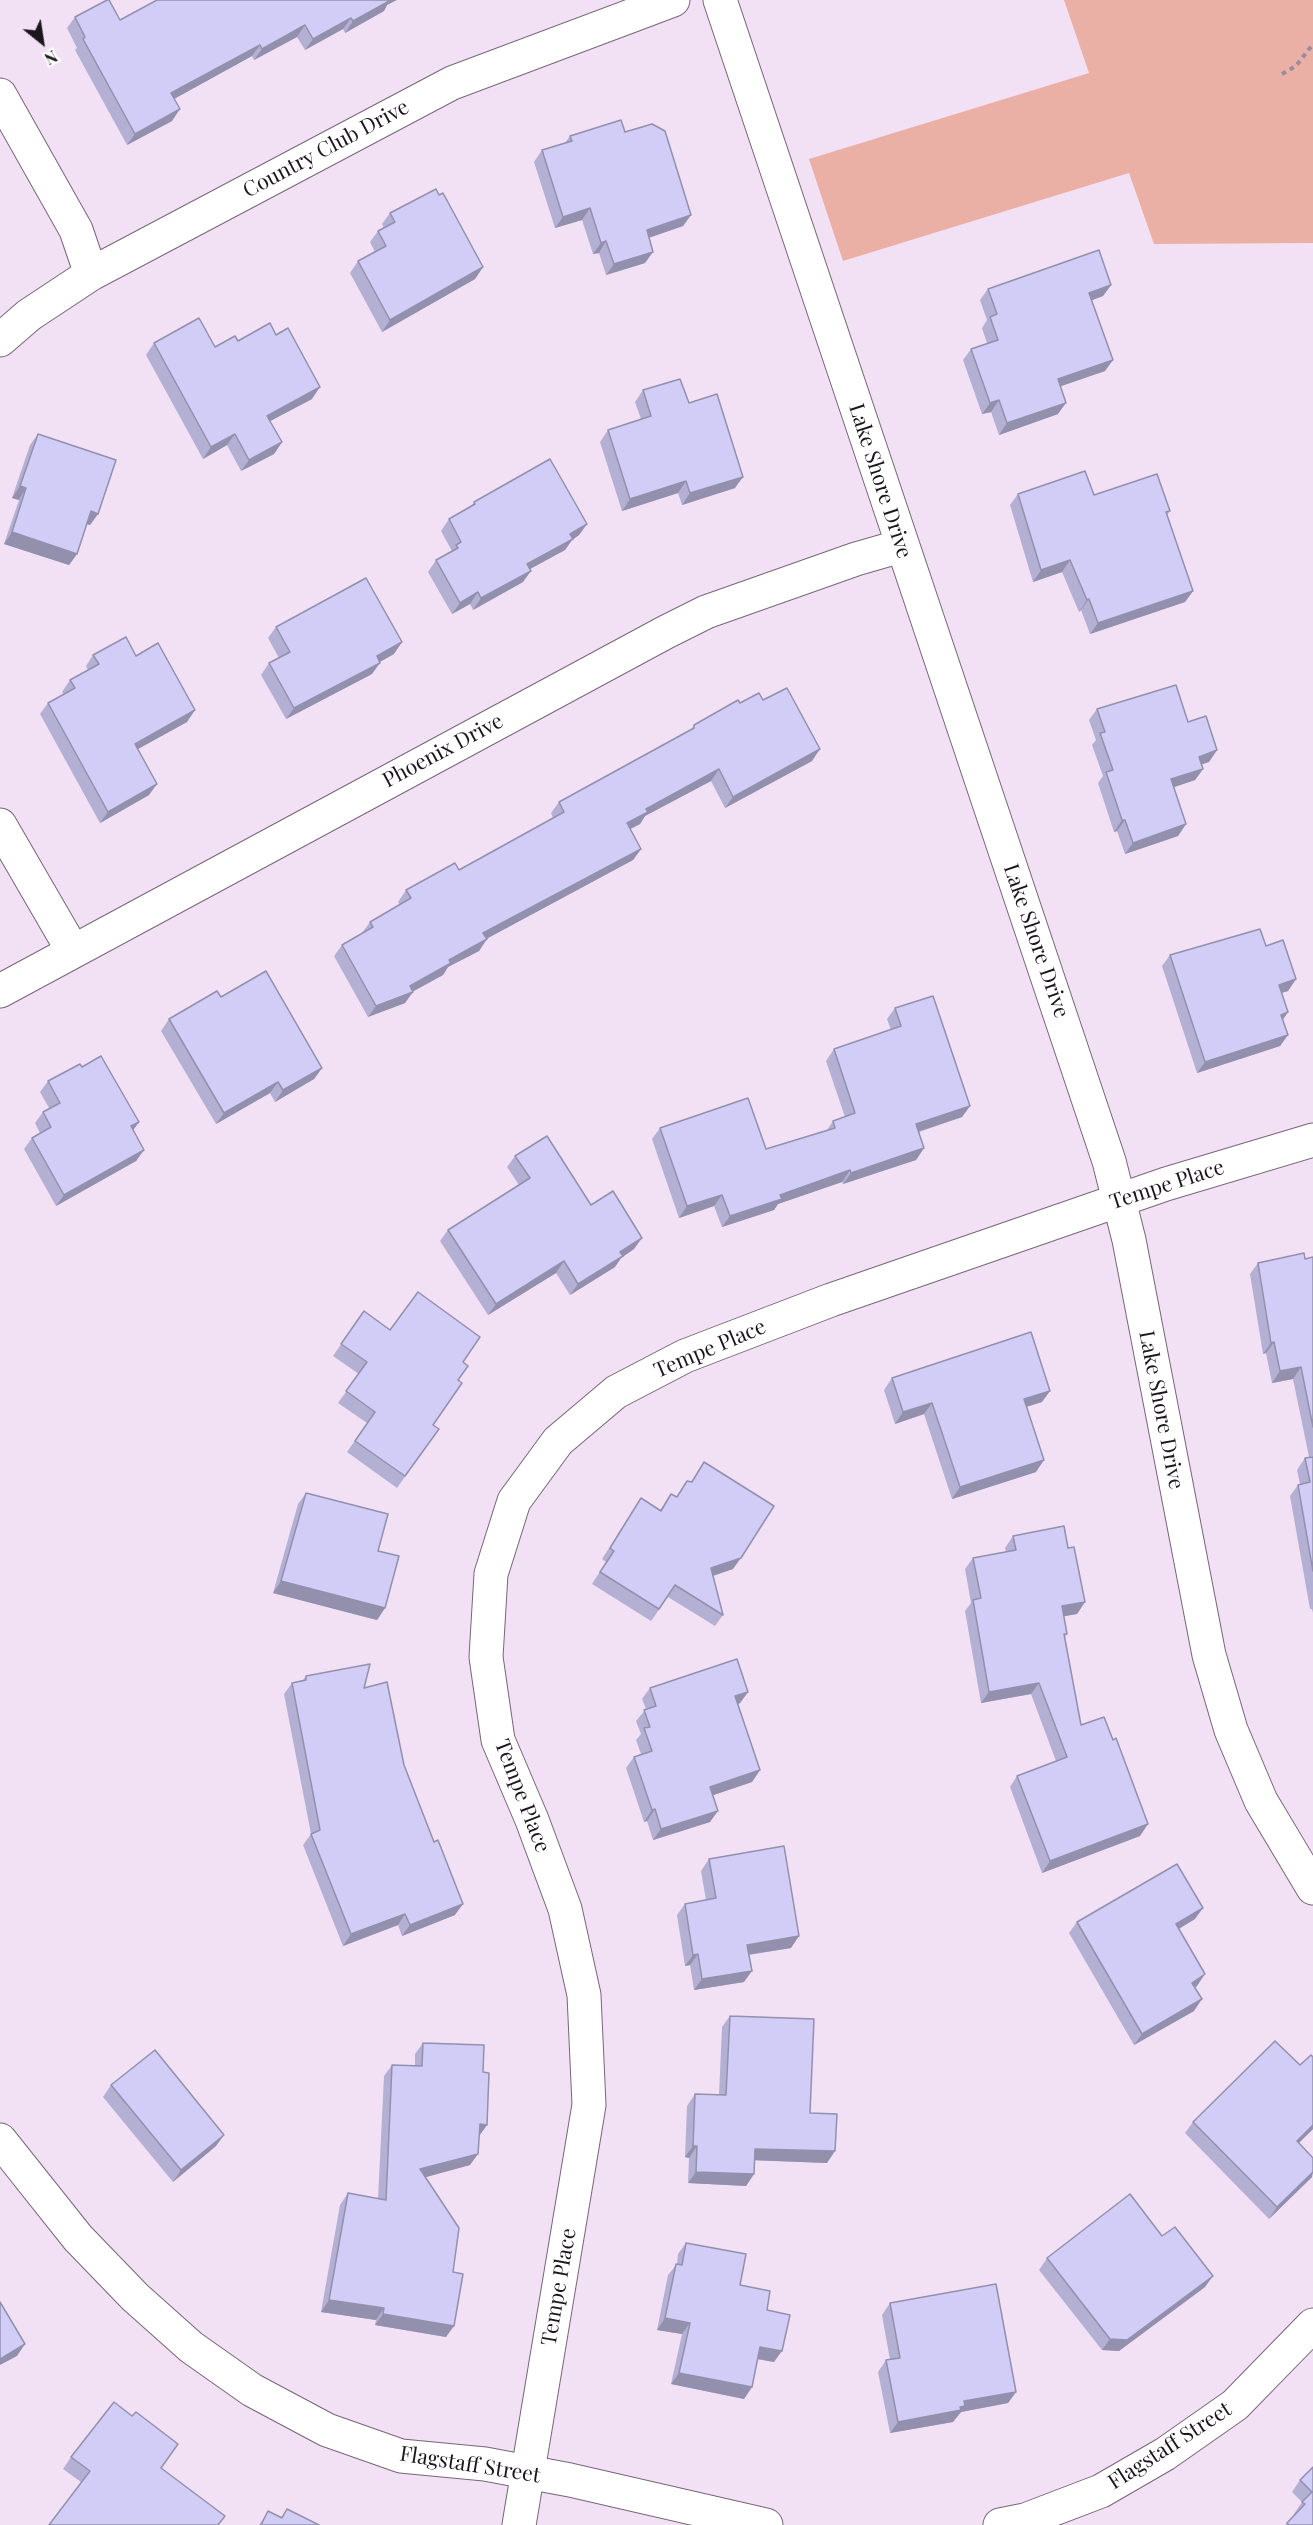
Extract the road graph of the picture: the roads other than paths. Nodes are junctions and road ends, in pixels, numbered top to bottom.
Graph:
1 (673, 0) edge
2 (720, 0) edge
3 (0, 95) edge
4 (91, 274) junction
5 (0, 340) edge
6 (901, 546) junction
7 (0, 825) edge
8 (73, 951) junction
9 (0, 991) edge
10 (1313, 1140) edge
11 (1119, 1200) junction
12 (1313, 1888) edge
13 (0, 2140) edge
14 (1313, 2325) edge
15 (528, 2473) junction
16 (519, 2525) edge
17 (766, 2525) edge
18 (1000, 2525) edge

1 - 4 street, Country Club Drive
2 - 6 street, Lake Shore Drive
3 - 4 street
4 - 5 street, Country Club Drive
6 - 8 street, Phoenix Drive
6 - 11 street, Lake Shore Drive
7 - 8 street
8 - 9 street, Phoenix Drive
10 - 11 street, Tempe Place
11 - 12 street, Lake Shore Drive
11 - 15 street, Tempe Place
13 - 15 street, Flagstaff Street
14 - 18 street, Flagstaff Street
15 - 16 street, Tempe Place
15 - 17 street, Flagstaff Street

